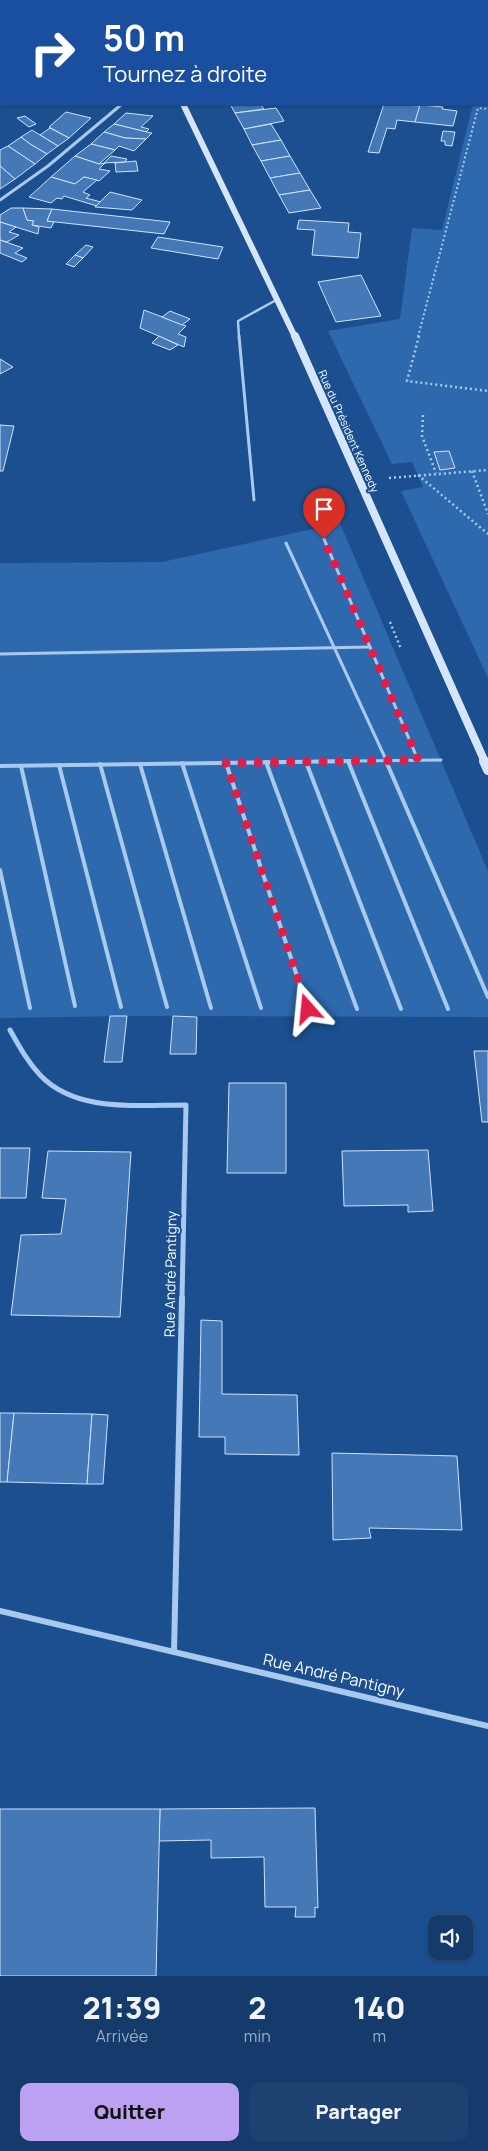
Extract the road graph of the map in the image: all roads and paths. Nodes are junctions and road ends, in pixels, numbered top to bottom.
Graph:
1 (121, 105) edge
2 (183, 105) edge
3 (488, 109) edge
4 (0, 200) edge
5 (278, 299) junction
6 (488, 392) edge
7 (424, 415) dead end
8 (488, 470) edge
9 (472, 471) junction
10 (436, 473) junction
11 (417, 475) junction
12 (359, 481) junction
13 (254, 500) dead end
14 (488, 514) edge
15 (488, 534) edge
16 (324, 539) dead end
17 (286, 544) dead end
18 (370, 647) junction
19 (334, 648) junction
20 (0, 654) edge
21 (386, 760) junction
22 (418, 760) junction
23 (441, 760) dead end
24 (348, 761) junction
25 (266, 762) junction
26 (306, 762) junction
27 (182, 763) junction
28 (226, 763) junction
29 (100, 764) junction
30 (140, 764) junction
31 (59, 765) junction
32 (0, 766) edge
33 (21, 766) junction
34 (488, 770) edge
35 (0, 870) edge
36 (488, 998) edge
37 (75, 1006) dead end
38 (121, 1007) dead end
39 (167, 1007) dead end
40 (30, 1008) dead end
41 (211, 1008) dead end
42 (261, 1008) dead end
43 (308, 1009) dead end
44 (401, 1009) dead end
45 (448, 1009) dead end
46 (358, 1010) dead end
47 (10, 1030) dead end
48 (0, 1611) edge
49 (174, 1652) junction
50 (488, 1726) edge

1 - 4 street
2 - 5 main road, Rue du Président Kennedy
3 - 6 path
5 - 12 main road, Rue du Président Kennedy
5 - 13 lane
7 - 10 path
8 - 9 path
9 - 10 path
9 - 14 path
10 - 11 path
11 - 12 path
11 - 15 path
12 - 34 main road, Rue du Président Kennedy
16 - 18 lane
17 - 19 lane
18 - 19 lane
18 - 22 lane
19 - 20 lane
19 - 21 lane
21 - 22 lane
21 - 24 lane
21 - 36 lane
22 - 23 lane
24 - 26 lane
24 - 45 lane
25 - 26 lane
25 - 28 lane
25 - 46 lane
26 - 44 lane
27 - 28 lane
27 - 30 lane
27 - 42 lane
28 - 43 lane
29 - 30 lane
29 - 31 lane
29 - 39 lane
30 - 41 lane
31 - 33 lane
31 - 38 lane
32 - 33 lane
33 - 37 lane
35 - 40 lane
47 - 49 street, Rue André Pantigny
48 - 49 street, Rue André Pantigny
49 - 50 street, Rue André Pantigny

